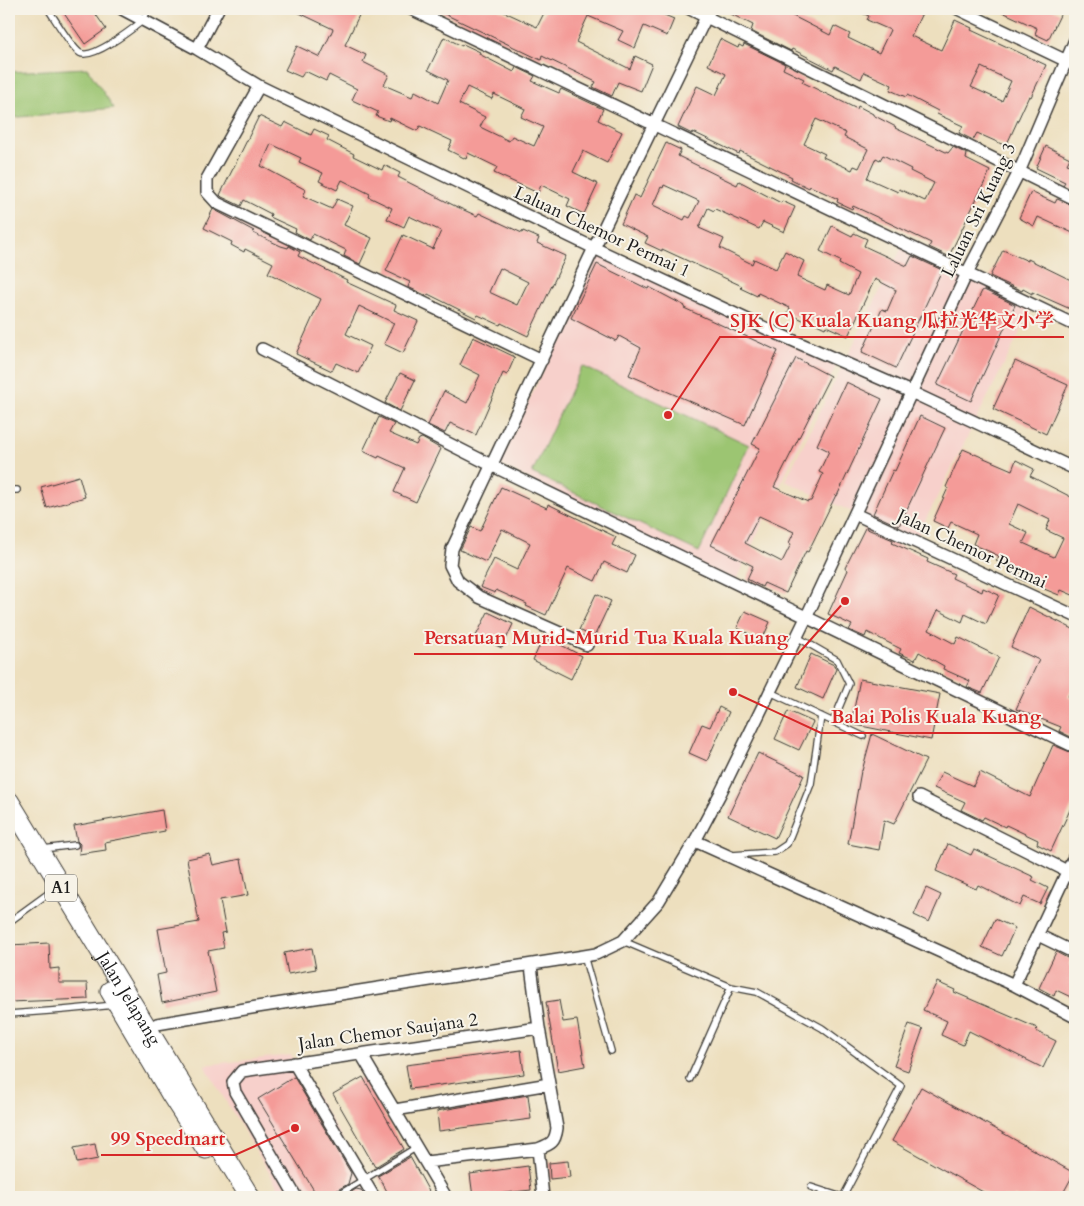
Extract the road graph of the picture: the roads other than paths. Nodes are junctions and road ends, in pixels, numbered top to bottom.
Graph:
1 (48, 9) edge
2 (122, 9) edge
3 (149, 9) edge
4 (218, 9) edge
5 (411, 9) edge
6 (690, 9) edge
7 (958, 9) edge
8 (709, 13) edge
9 (142, 21) junction
10 (1075, 40) edge
11 (197, 49) junction
12 (1071, 63) edge
13 (260, 86) junction
14 (654, 126) junction
15 (1019, 172) junction
16 (1075, 199) edge
17 (594, 248) junction
18 (967, 273) junction
19 (1075, 325) edge
20 (262, 349) dead end
21 (542, 360) junction
22 (911, 392) junction
23 (491, 465) junction
24 (1075, 469) edge
25 (9, 490) edge
26 (17, 490) dead end
27 (855, 514) junction
28 (1075, 616) edge
29 (806, 618) junction
30 (797, 637) junction
31 (587, 645) dead end
32 (770, 692) junction
33 (821, 716) junction
34 (833, 722) junction
35 (863, 736) dead end
36 (1075, 747) edge
37 (919, 797) dead end
38 (9, 801) edge
39 (9, 814) edge
40 (695, 842) junction
41 (75, 845) dead end
42 (38, 850) junction
43 (1075, 855) edge
44 (728, 856) junction
45 (1072, 873) edge
46 (53, 890) junction
47 (9, 922) edge
48 (1038, 935) junction
49 (623, 941) junction
50 (1075, 953) edge
51 (584, 956) junction
52 (530, 966) junction
53 (1014, 985) junction
54 (732, 988) junction
55 (118, 1004) junction
56 (9, 1014) edge
57 (1075, 1017) edge
58 (539, 1028) junction
59 (143, 1033) junction
60 (611, 1051) dead end
61 (361, 1054) junction
62 (294, 1063) junction
63 (690, 1079) dead end
64 (549, 1084) junction
65 (395, 1110) junction
66 (417, 1147) junction
67 (538, 1149) junction
68 (426, 1162) junction
69 (364, 1180) junction
70 (811, 1187) dead end
71 (235, 1197) edge
72 (250, 1197) edge
73 (296, 1197) edge
74 (336, 1197) edge
75 (374, 1197) edge
76 (446, 1197) edge
77 (543, 1197) edge
78 (843, 1197) edge

1 - 9 lane
2 - 9 street, Laluan Chemor Permai 1
3 - 9 lane
4 - 11 street
5 - 14 street
6 - 8 street
7 - 12 street
8 - 14 street
8 - 15 street
9 - 11 street, Laluan Chemor Permai 1
10 - 12 street, Laluan Sri Kuang 3
11 - 13 street, Laluan Chemor Permai 1
12 - 15 street, Laluan Sri Kuang 3
13 - 17 street, Laluan Chemor Permai 1
13 - 21 street
14 - 17 street
14 - 18 street
15 - 16 street
15 - 18 street, Laluan Sri Kuang 3
17 - 21 street
17 - 22 street, Laluan Chemor Permai 1
18 - 19 street
18 - 22 street, Laluan Sri Kuang 3
20 - 23 street
21 - 23 street
22 - 24 street, Laluan Chemor Permai 1
22 - 27 street, Laluan Sri Kuang 3
23 - 29 street
23 - 31 street
25 - 26 lane
27 - 28 street, Jalan Chemor Permai
27 - 29 street, Laluan Sri Kuang 3
29 - 30 street, Laluan Sri Kuang 3
29 - 36 street
30 - 32 street, Laluan Sri Kuang 3
30 - 34 lane
32 - 33 lane
32 - 40 street, Laluan Sri Kuang 3
33 - 34 lane
33 - 44 lane
34 - 35 lane
37 - 45 street
38 - 42 main road, Jalan Jelapang / A1
39 - 46 main road, Jalan Jelapang / A1
40 - 44 street
40 - 49 street, Laluan Sri Kuang 3
41 - 42 lane
42 - 59 main road, Jalan Jelapang / A1
43 - 45 street
44 - 53 street
45 - 48 street
46 - 47 lane
46 - 55 main road, Jalan Jelapang / A1
48 - 50 street
48 - 53 street
49 - 51 street
49 - 54 lane
51 - 52 street
51 - 60 lane
52 - 58 street
52 - 59 street
53 - 57 street
54 - 63 lane
54 - 78 lane
55 - 56 lane
55 - 59 main road, Jalan Jelapang / A1
58 - 61 street, Jalan Chemor Saujana 2
58 - 64 street
59 - 71 main road, Jalan Jelapang / A1
59 - 72 main road, Jalan Jelapang / A1
61 - 62 street, Jalan Chemor Saujana 2
61 - 65 street
62 - 69 street
62 - 73 street, Jalan Chemor Saujana 2
64 - 65 street
64 - 67 street
65 - 66 street
66 - 68 street
66 - 69 lane
67 - 68 street
67 - 77 street
68 - 76 street
69 - 74 lane
69 - 75 street
70 - 78 lane

